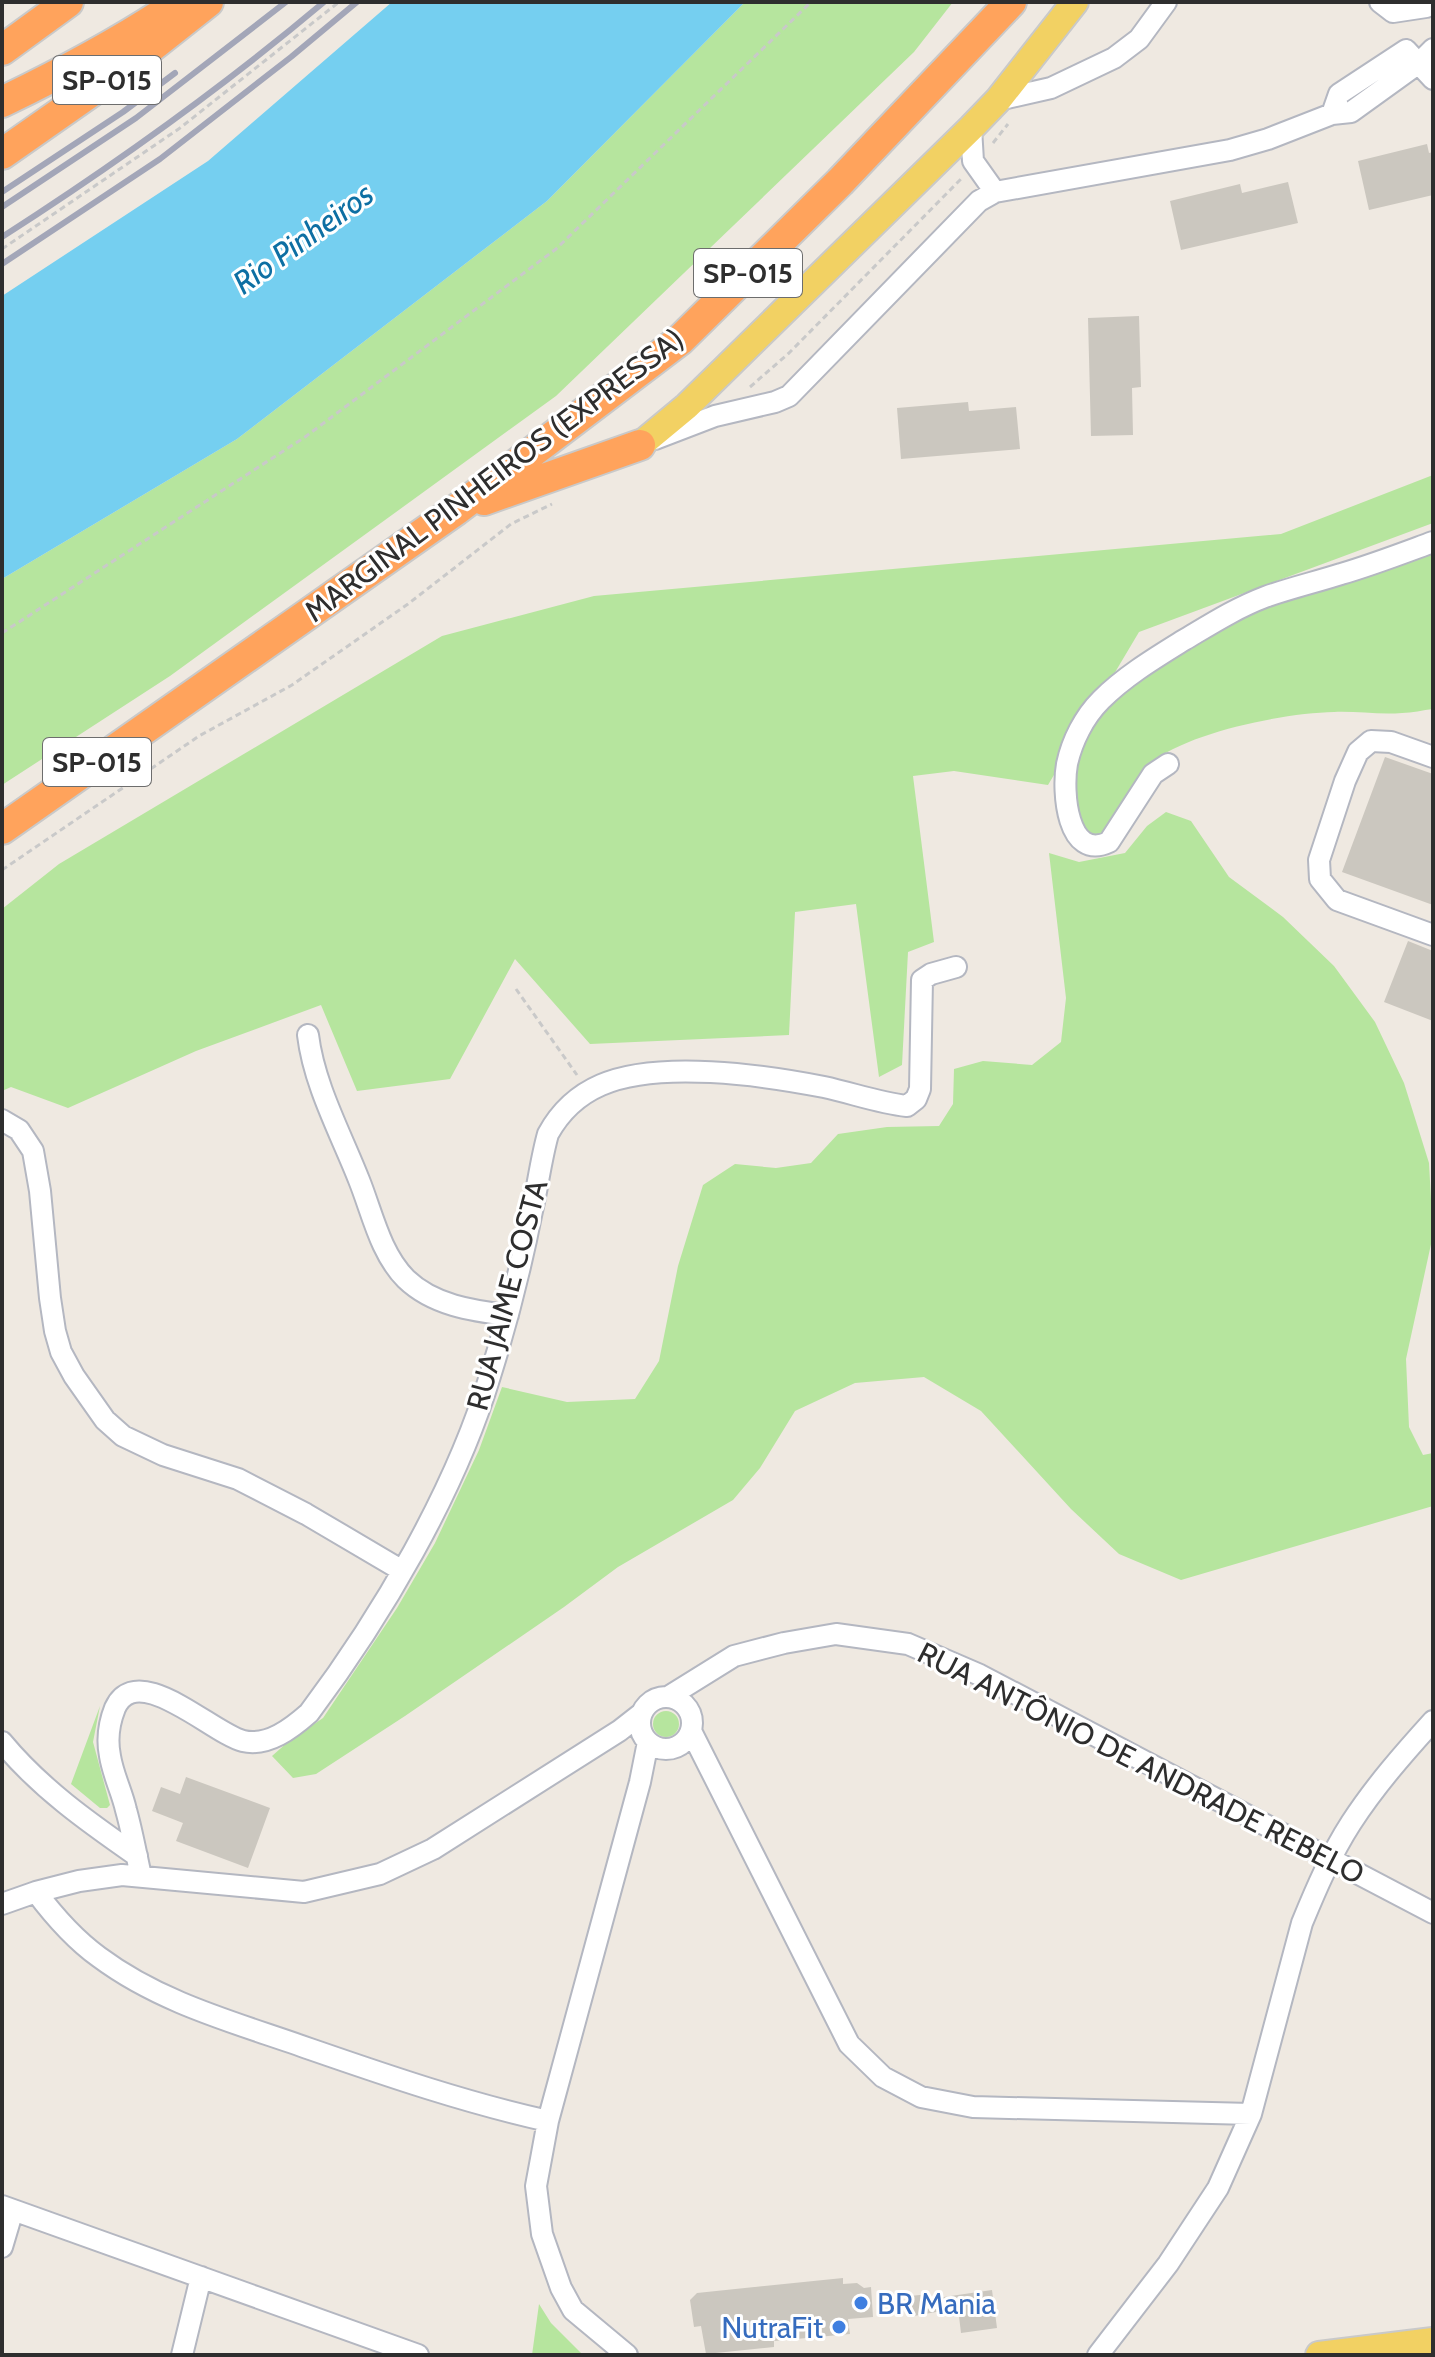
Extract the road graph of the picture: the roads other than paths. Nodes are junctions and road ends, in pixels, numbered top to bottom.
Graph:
1 (68, 2) edge
2 (179, 2) edge
3 (208, 2) edge
4 (1011, 2) edge
5 (1075, 2) edge
6 (1166, 2) edge
7 (1380, 2) edge
8 (1433, 3) edge
9 (2, 50) edge
10 (1428, 64) edge
11 (998, 100) junction
12 (2, 102) edge
13 (971, 128) junction
14 (2, 154) edge
15 (995, 192) junction
16 (640, 445) junction
17 (456, 510) junction
18 (1433, 542) edge
19 (1433, 757) edge
20 (1168, 764) dead end
21 (2, 829) edge
22 (1433, 935) edge
23 (956, 967) dead end
24 (308, 1035) dead end
25 (2, 1120) edge
26 (508, 1315) junction
27 (401, 1570) junction
28 (705, 1673) junction
29 (668, 1697) junction
30 (688, 1709) junction
31 (1433, 1721) edge
32 (648, 1733) junction
33 (686, 1738) junction
34 (2, 1742) edge
35 (1331, 1861) junction
36 (139, 1866) junction
37 (36, 1892) junction
38 (2, 1904) edge
39 (1433, 1913) edge
40 (1251, 2114) junction
41 (548, 2121) junction
42 (7, 2208) edge
43 (2, 2247) edge
44 (201, 2277) junction
45 (1118, 2330) junction
46 (1433, 2341) edge
47 (182, 2355) edge
48 (418, 2355) edge
49 (627, 2355) edge
50 (1098, 2355) edge
51 (1115, 2355) edge
52 (1319, 2355) edge

1 - 9 highway
2 - 12 highway
3 - 14 highway, SP-015
4 - 17 highway, MARGINAL PINHEIROS (EXPRESSA) / SP-015
5 - 11 main road
6 - 11 street
7 - 8 street
10 - 15 street
11 - 13 main road
13 - 15 street
13 - 16 main road
15 - 16 street
16 - 17 highway
17 - 21 highway, MARGINAL PINHEIROS (EXPRESSA) / SP-015
18 - 20 street
19 - 22 street
23 - 26 street, RUA JAIME COSTA
24 - 26 street
25 - 27 street
26 - 27 street, RUA JAIME COSTA
27 - 36 street, RUA JAIME COSTA
28 - 29 street, RUA ANTÔNIO DE ANDRADE REBELO
28 - 30 street
28 - 35 street, RUA ANTÔNIO DE ANDRADE REBELO
29 - 30 street
29 - 32 street
30 - 33 street
31 - 35 street
32 - 33 street
32 - 36 street
32 - 41 street
33 - 40 street
34 - 36 street
35 - 39 street, RUA ANTÔNIO DE ANDRADE REBELO
35 - 40 street
36 - 37 street
37 - 38 street
37 - 41 street
40 - 45 street
41 - 49 street
42 - 43 street
42 - 44 street
44 - 47 street
44 - 48 street
45 - 50 street
45 - 51 street
46 - 52 main road

